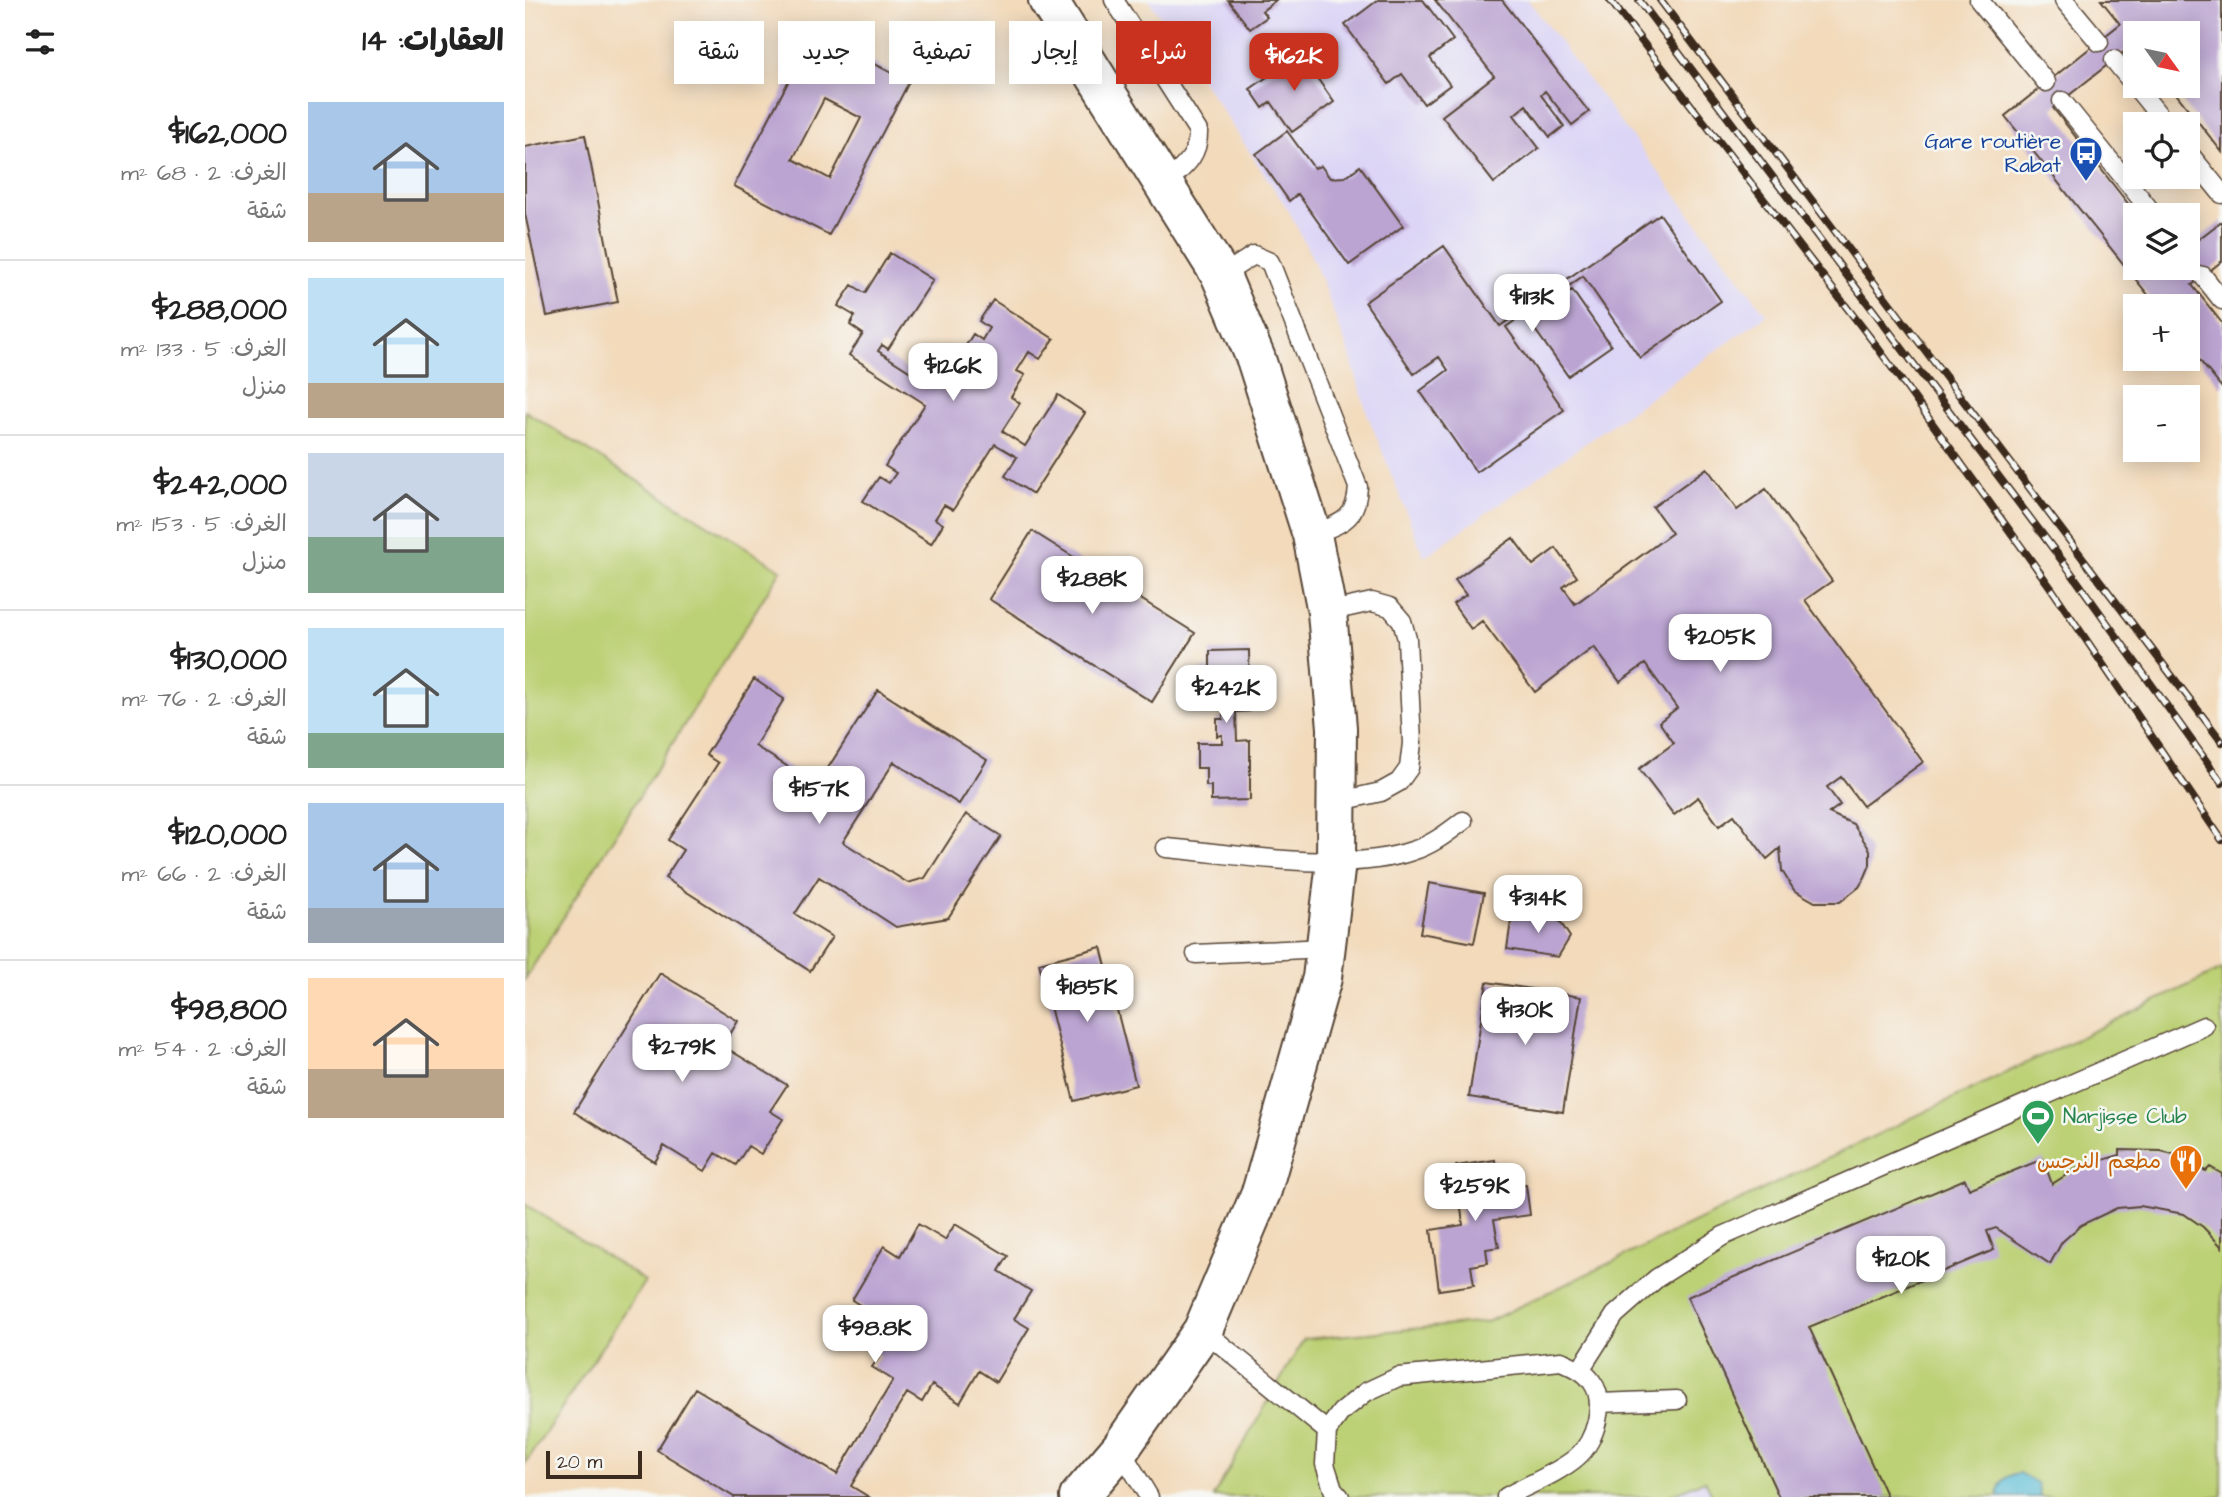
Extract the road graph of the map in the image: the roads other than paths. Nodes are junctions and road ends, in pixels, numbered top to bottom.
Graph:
1 (1114, 0) edge
2 (1979, 0) edge
3 (2064, 0) edge
4 (1055, 2) edge
5 (2099, 41) dead end
6 (2114, 60) dead end
7 (2046, 82) dead end
8 (2062, 101) dead end
9 (2156, 112) edge
10 (2200, 167) edge
11 (1165, 184) junction
12 (2222, 194) edge
13 (2144, 203) edge
14 (1221, 276) junction
15 (2203, 276) dead end
16 (2222, 300) edge
17 (1312, 535) junction
18 (1327, 612) junction
19 (1336, 802) junction
20 (1463, 821) dead end
21 (1165, 848) dead end
22 (1336, 862) junction
23 (1326, 947) junction
24 (1196, 954) dead end
25 (2204, 1026) dead end
26 (1203, 1331) junction
27 (1580, 1370) junction
28 (1677, 1400) dead end
29 (1599, 1402) junction
30 (1327, 1431) junction
31 (1120, 1449) junction
32 (1080, 1497) edge
33 (1149, 1497) edge
34 (1340, 1497) edge
35 (1506, 1497) edge

1 - 11 lane
2 - 7 lane
3 - 5 lane
4 - 11 street
6 - 9 lane
8 - 13 lane
10 - 12 lane
11 - 14 street
14 - 17 street
14 - 17 lane
15 - 16 lane
17 - 18 street
18 - 19 street
18 - 19 lane
19 - 22 street
20 - 22 lane
21 - 22 lane
22 - 23 street
23 - 24 lane
23 - 26 street
25 - 27 lane
26 - 30 lane
26 - 31 street
27 - 29 lane
27 - 30 lane
28 - 29 lane
29 - 35 lane
30 - 34 lane
31 - 32 street
31 - 33 lane

